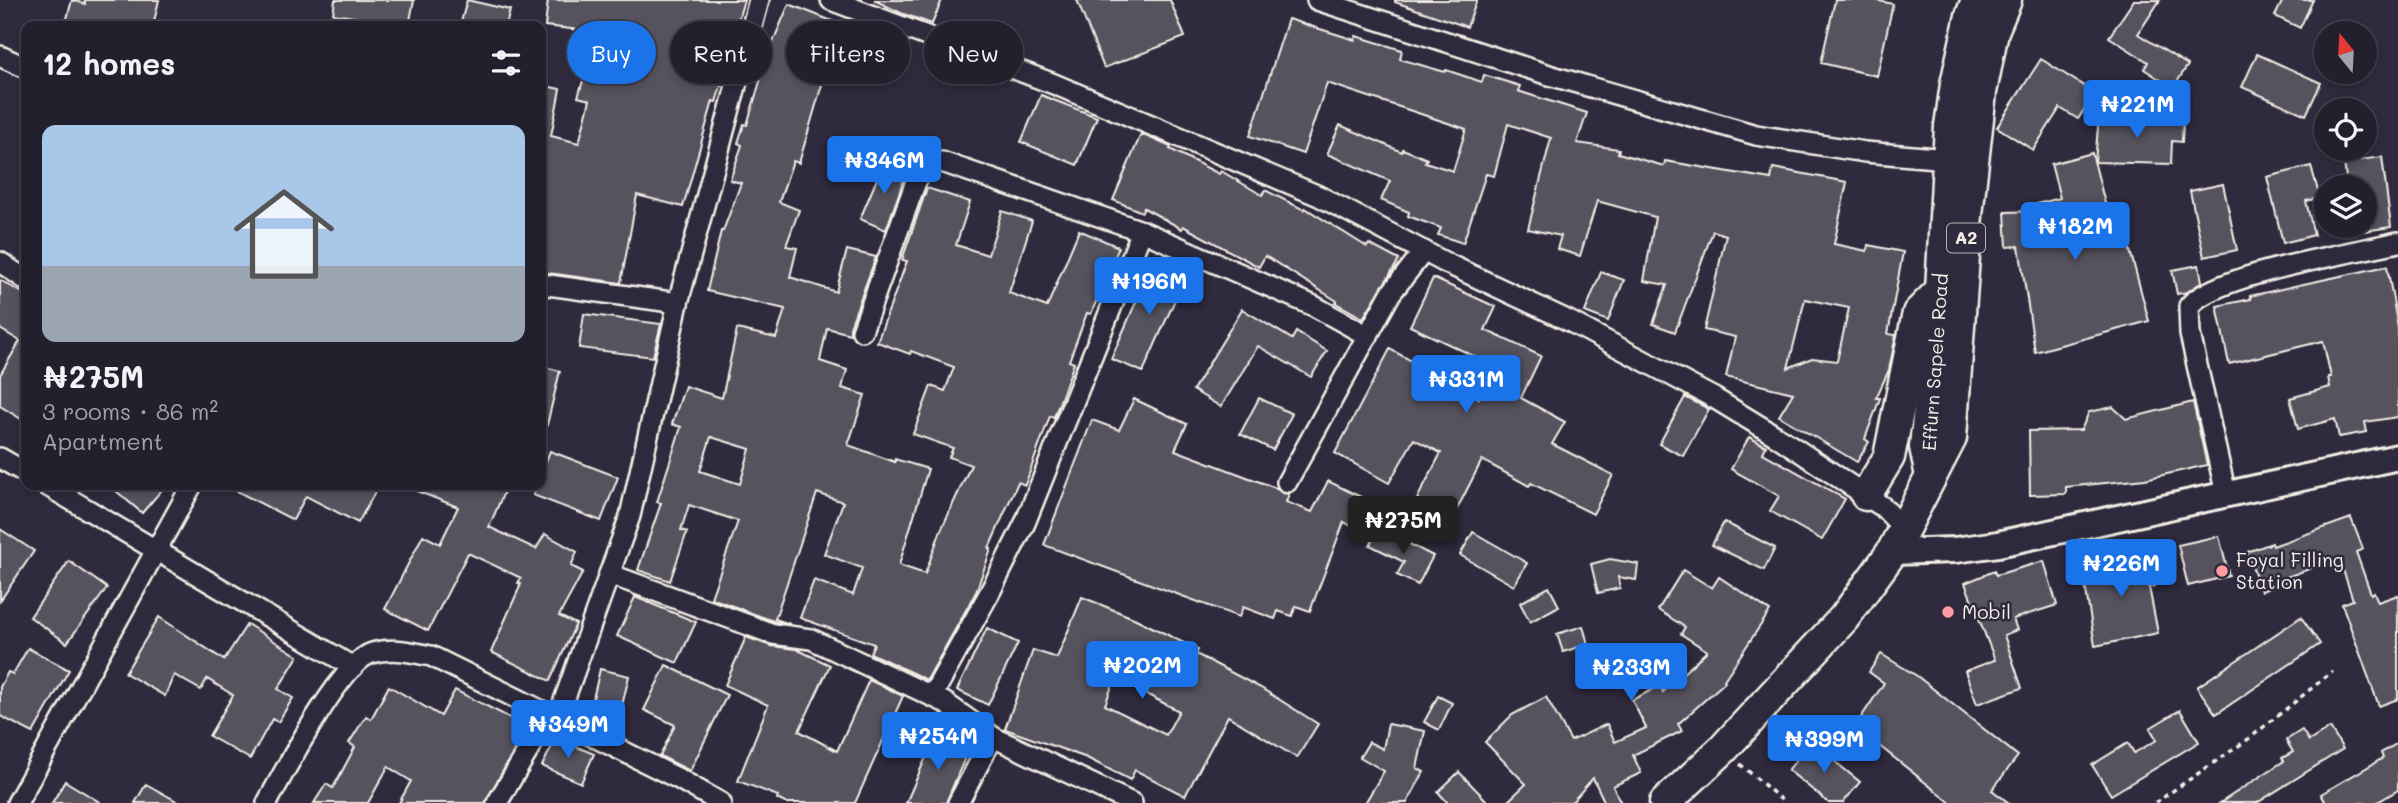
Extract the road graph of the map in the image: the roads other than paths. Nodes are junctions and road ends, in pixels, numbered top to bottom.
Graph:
1 (760, 0) edge
2 (831, 0) edge
3 (1317, 0) edge
4 (1977, 0) edge
5 (2006, 0) edge
6 (1359, 6) edge
7 (0, 56) edge
8 (21, 66) edge
9 (1948, 159) junction
10 (1955, 213) junction
11 (1142, 231) junction
12 (2398, 242) edge
13 (1424, 251) junction
14 (0, 262) edge
15 (21, 277) edge
16 (546, 285) edge
17 (1941, 290) junction
18 (678, 303) junction
19 (862, 331) dead end
20 (1368, 336) junction
21 (2398, 457) edge
22 (0, 458) edge
23 (21, 470) edge
24 (1931, 476) junction
25 (1287, 482) dead end
26 (55, 490) edge
27 (189, 490) edge
28 (2226, 494) junction
29 (1866, 495) junction
30 (1898, 540) junction
31 (157, 549) junction
32 (609, 574) junction
33 (354, 667) junction
34 (932, 696) junction
35 (557, 720) junction
36 (993, 737) junction
37 (17, 803) edge
38 (267, 803) edge
39 (497, 803) edge
40 (722, 803) edge
41 (958, 803) edge
42 (1132, 803) edge
43 (1665, 803) edge

1 - 18 street
2 - 13 street
3 - 6 street
4 - 9 highway, Effurn Sapele Road / A2
5 - 10 highway, A2
6 - 9 street
7 - 8 street
9 - 10 highway, Effurn Sapele Road / A2
10 - 17 highway, Effurn Sapele Road / A2
10 - 24 highway, A2
11 - 19 street
11 - 20 street
11 - 34 street
12 - 28 street
13 - 20 street
13 - 29 street
14 - 15 street
16 - 18 street
17 - 24 highway, Effurn Sapele Road / A2
17 - 29 highway
18 - 32 street
20 - 25 street
21 - 28 main road
22 - 23 street
24 - 30 highway, A2
26 - 31 street
27 - 31 street
28 - 30 main road
29 - 30 street
30 - 43 highway, A2
31 - 33 street
31 - 37 street
32 - 34 street
32 - 35 street
33 - 35 street
33 - 38 street
34 - 36 street
35 - 39 street
35 - 40 street
36 - 41 street
36 - 42 street

